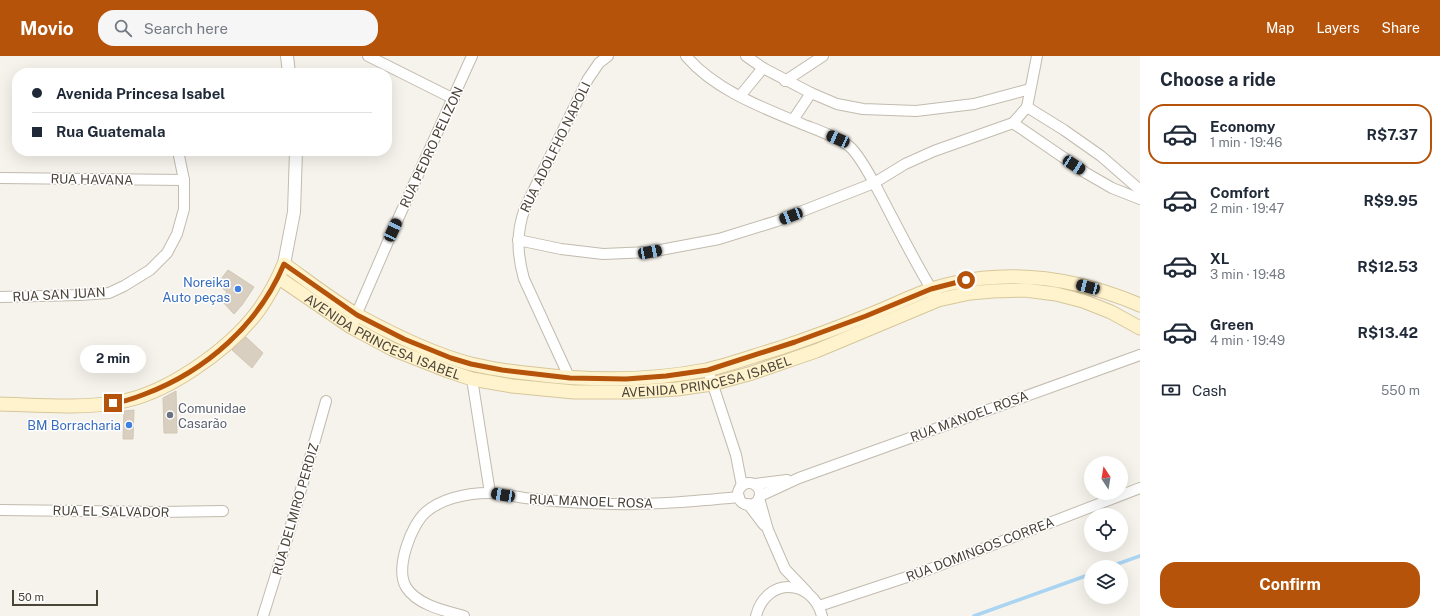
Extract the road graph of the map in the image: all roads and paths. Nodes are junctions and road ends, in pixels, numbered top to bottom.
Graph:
1 (287, 56) edge
2 (368, 56) edge
3 (472, 56) edge
4 (608, 56) edge
5 (686, 56) edge
6 (746, 56) edge
7 (823, 56) edge
8 (1037, 56) edge
9 (289, 68) edge
10 (763, 68) junction
11 (785, 80) junction
12 (1030, 89) junction
13 (811, 93) junction
14 (740, 96) junction
15 (454, 99) junction
16 (1027, 107) junction
17 (793, 120) junction
18 (1013, 123) junction
19 (179, 156) edge
20 (296, 156) edge
21 (0, 178) edge
22 (184, 180) junction
23 (874, 183) junction
24 (1140, 190) edge
25 (1140, 199) edge
26 (518, 240) junction
27 (284, 264) junction
28 (278, 278) junction
29 (935, 295) junction
30 (0, 296) edge
31 (1140, 305) edge
32 (357, 315) junction
33 (351, 327) junction
34 (1140, 328) edge
35 (1140, 355) edge
36 (708, 370) junction
37 (570, 378) junction
38 (472, 379) junction
39 (712, 384) junction
40 (326, 401) dead end
41 (0, 404) edge
42 (736, 455) junction
43 (799, 478) junction
44 (753, 484) junction
45 (1140, 488) edge
46 (740, 490) junction
47 (490, 493) junction
48 (759, 497) junction
49 (748, 504) junction
50 (0, 510) edge
51 (223, 511) dead end
52 (768, 530) junction
53 (785, 569) junction
54 (773, 591) junction
55 (807, 592) junction
56 (819, 606) junction
57 (263, 616) edge
58 (464, 616) edge
59 (756, 616) edge
60 (822, 616) edge

1 - 9 street
2 - 15 street
3 - 15 street, RUA PEDRO PELIZON
4 - 26 street, RUA ADOLFHO NAPOLI
5 - 14 street
6 - 10 street
7 - 11 street
8 - 12 street
10 - 11 street
10 - 14 street
11 - 13 street
12 - 13 street
12 - 16 street
13 - 17 street
14 - 17 street
15 - 32 street, RUA PEDRO PELIZON
16 - 18 street
16 - 24 street
17 - 23 street
18 - 23 street
18 - 25 street
19 - 22 street, RUA SAN JUAN
20 - 27 street
21 - 22 street, RUA HAVANA
22 - 30 street, RUA SAN JUAN
23 - 26 street
23 - 29 street
26 - 37 street, RUA ADOLFHO NAPOLI
27 - 28 main road
27 - 32 main road, AVENIDA PRINCESA ISABEL
28 - 33 main road, AVENIDA PRINCESA ISABEL
28 - 41 main road
29 - 31 main road, AVENIDA PRINCESA ISABEL
29 - 34 main road, AVENIDA PRINCESA ISABEL
29 - 36 main road, AVENIDA PRINCESA ISABEL
29 - 39 main road, AVENIDA PRINCESA ISABEL
32 - 33 street, RUA PEDRO PELIZON
32 - 37 main road, AVENIDA PRINCESA ISABEL
33 - 38 main road, AVENIDA PRINCESA ISABEL
35 - 43 street, RUA MANOEL ROSA
36 - 37 main road, AVENIDA PRINCESA ISABEL
36 - 39 street
38 - 39 main road, AVENIDA PRINCESA ISABEL
38 - 47 street
39 - 42 street
40 - 57 street, RUA DELMIRO PERDIZ
42 - 44 street
42 - 46 street
43 - 44 street, RUA MANOEL ROSA
43 - 48 street, RUA MANOEL ROSA
44 - 46 street
44 - 48 street
45 - 56 street, RUA DOMINGOS CORREA
46 - 47 street, RUA MANOEL ROSA
46 - 49 street
47 - 58 street, RUA MANOEL ROSA
48 - 49 street
48 - 52 street
49 - 52 street
50 - 51 street, RUA EL SALVADOR
52 - 53 street
53 - 54 street
53 - 55 street
54 - 55 street
54 - 59 street
55 - 56 street
56 - 60 street

